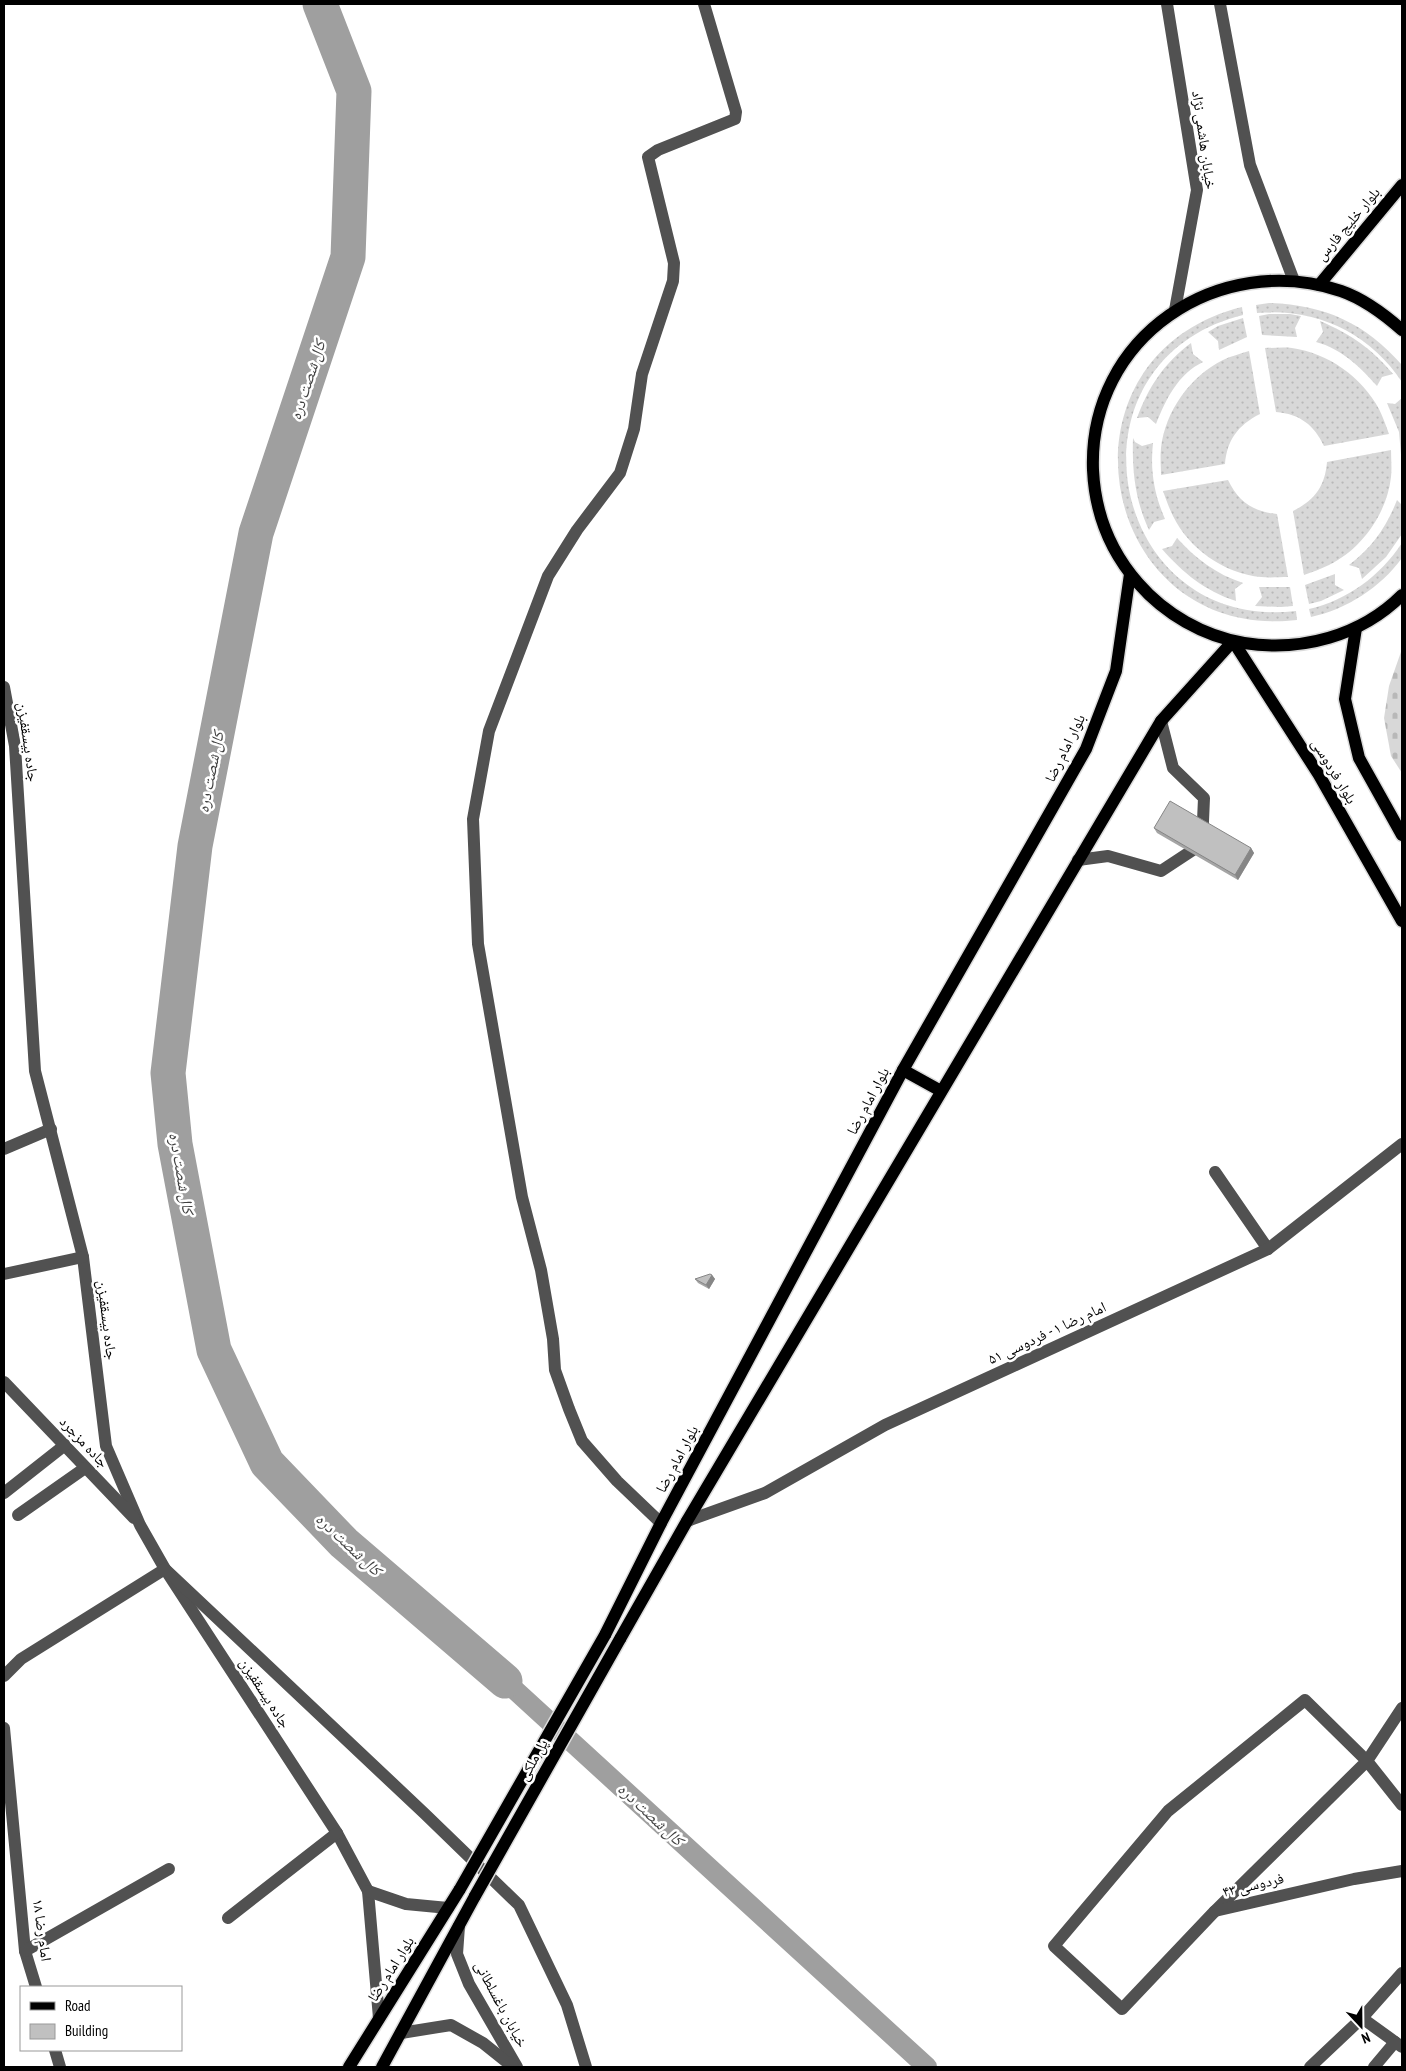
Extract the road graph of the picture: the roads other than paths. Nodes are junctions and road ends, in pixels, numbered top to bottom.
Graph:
1 (704, 4) edge
2 (1167, 4) edge
3 (1220, 4) edge
4 (1402, 185) edge
5 (1294, 281) junction
6 (1319, 285) junction
7 (1175, 310) junction
8 (1402, 330) edge
9 (1130, 574) junction
10 (1402, 595) edge
11 (1356, 628) junction
12 (1233, 641) junction
13 (4, 687) edge
14 (1161, 720) junction
15 (1402, 835) edge
16 (1078, 860) junction
17 (1402, 921) edge
18 (903, 1070) junction
19 (940, 1090) junction
20 (51, 1130) junction
21 (1402, 1144) edge
22 (4, 1149) edge
23 (1215, 1172) dead end
24 (1268, 1249) junction
25 (83, 1257) junction
26 (4, 1274) edge
27 (4, 1382) edge
28 (65, 1445) junction
29 (85, 1468) junction
30 (4, 1493) edge
31 (18, 1515) dead end
32 (687, 1521) junction
33 (661, 1523) junction
34 (140, 1525) junction
35 (165, 1569) junction
36 (605, 1635) joint
37 (4, 1676) edge
38 (1402, 1708) edge
39 (4, 1728) edge
40 (1367, 1761) junction
41 (1402, 1805) edge
42 (337, 1833) junction
43 (169, 1869) dead end
44 (1402, 1871) edge
45 (460, 1889) joint
46 (368, 1891) junction
47 (448, 1908) junction
48 (1215, 1911) junction
49 (228, 1918) dead end
50 (459, 1926) junction
51 (26, 1951) junction
52 (1402, 1973) edge
53 (36, 1986) edge
54 (379, 2018) junction
55 (1362, 2018) junction
56 (401, 2033) junction
57 (1398, 2044) edge
58 (55, 2051) edge
59 (60, 2067) edge
60 (349, 2067) edge
61 (382, 2067) edge
62 (515, 2067) edge
63 (586, 2067) edge
64 (1310, 2067) edge
65 (1374, 2067) edge

1 - 33 street
2 - 7 street, خیابان هاشمی نژاد
3 - 5 street
4 - 6 main road, بلوار خلیج فارس
5 - 6 main road
5 - 7 main road
6 - 8 main road
7 - 9 main road
9 - 12 main road
9 - 18 main road, بلوار امام رضا
10 - 11 main road
11 - 12 main road
11 - 15 main road, بلوار فردوسی
12 - 14 main road
12 - 17 main road, بلوار فردوسی
13 - 20 street, جاده بیسقفیزن
14 - 16 main road
14 - 16 street
16 - 19 main road
18 - 19 main road
18 - 33 main road, بلوار امام رضا
19 - 32 main road
20 - 22 street
20 - 25 street, جاده بیسقفیزن
21 - 24 street, امام رضا ۱ - فردوسی ۵۱
23 - 24 street
24 - 32 street, امام رضا ۱ - فردوسی ۵۱
25 - 26 street
25 - 34 street, جاده بیسقفیزن
27 - 28 street, جاده مزجرد
28 - 29 street, جاده مزجرد
28 - 30 street
29 - 31 street
29 - 34 street, جاده مزجرد
32 - 50 main road, پل ملکی, bridge
33 - 36 main road, بلوار امام رضا
34 - 35 street, جاده بیسقفیزن
35 - 37 street
35 - 42 street, جاده بیسقفیزن
35 - 63 street
36 - 45 main road, پل ملکی, bridge
38 - 40 street
39 - 51 street, امام رضا ۱۸
40 - 41 street
40 - 48 street
40 - 48 street, فردوسی ۴۳
42 - 46 street, جاده بیسقفیزن
42 - 49 street
43 - 51 street
44 - 48 street, فردوسی ۴۳
45 - 47 main road, بلوار امام رضا
46 - 47 street
46 - 54 street
47 - 54 main road, بلوار امام رضا
50 - 56 main road
50 - 62 street, خیابان باغسلطانی
51 - 53 street, امام رضا ۱۸
52 - 55 street
54 - 60 main road, بلوار امام رضا
55 - 57 street
55 - 64 street
56 - 61 main road
56 - 62 street
57 - 65 street
58 - 59 street

